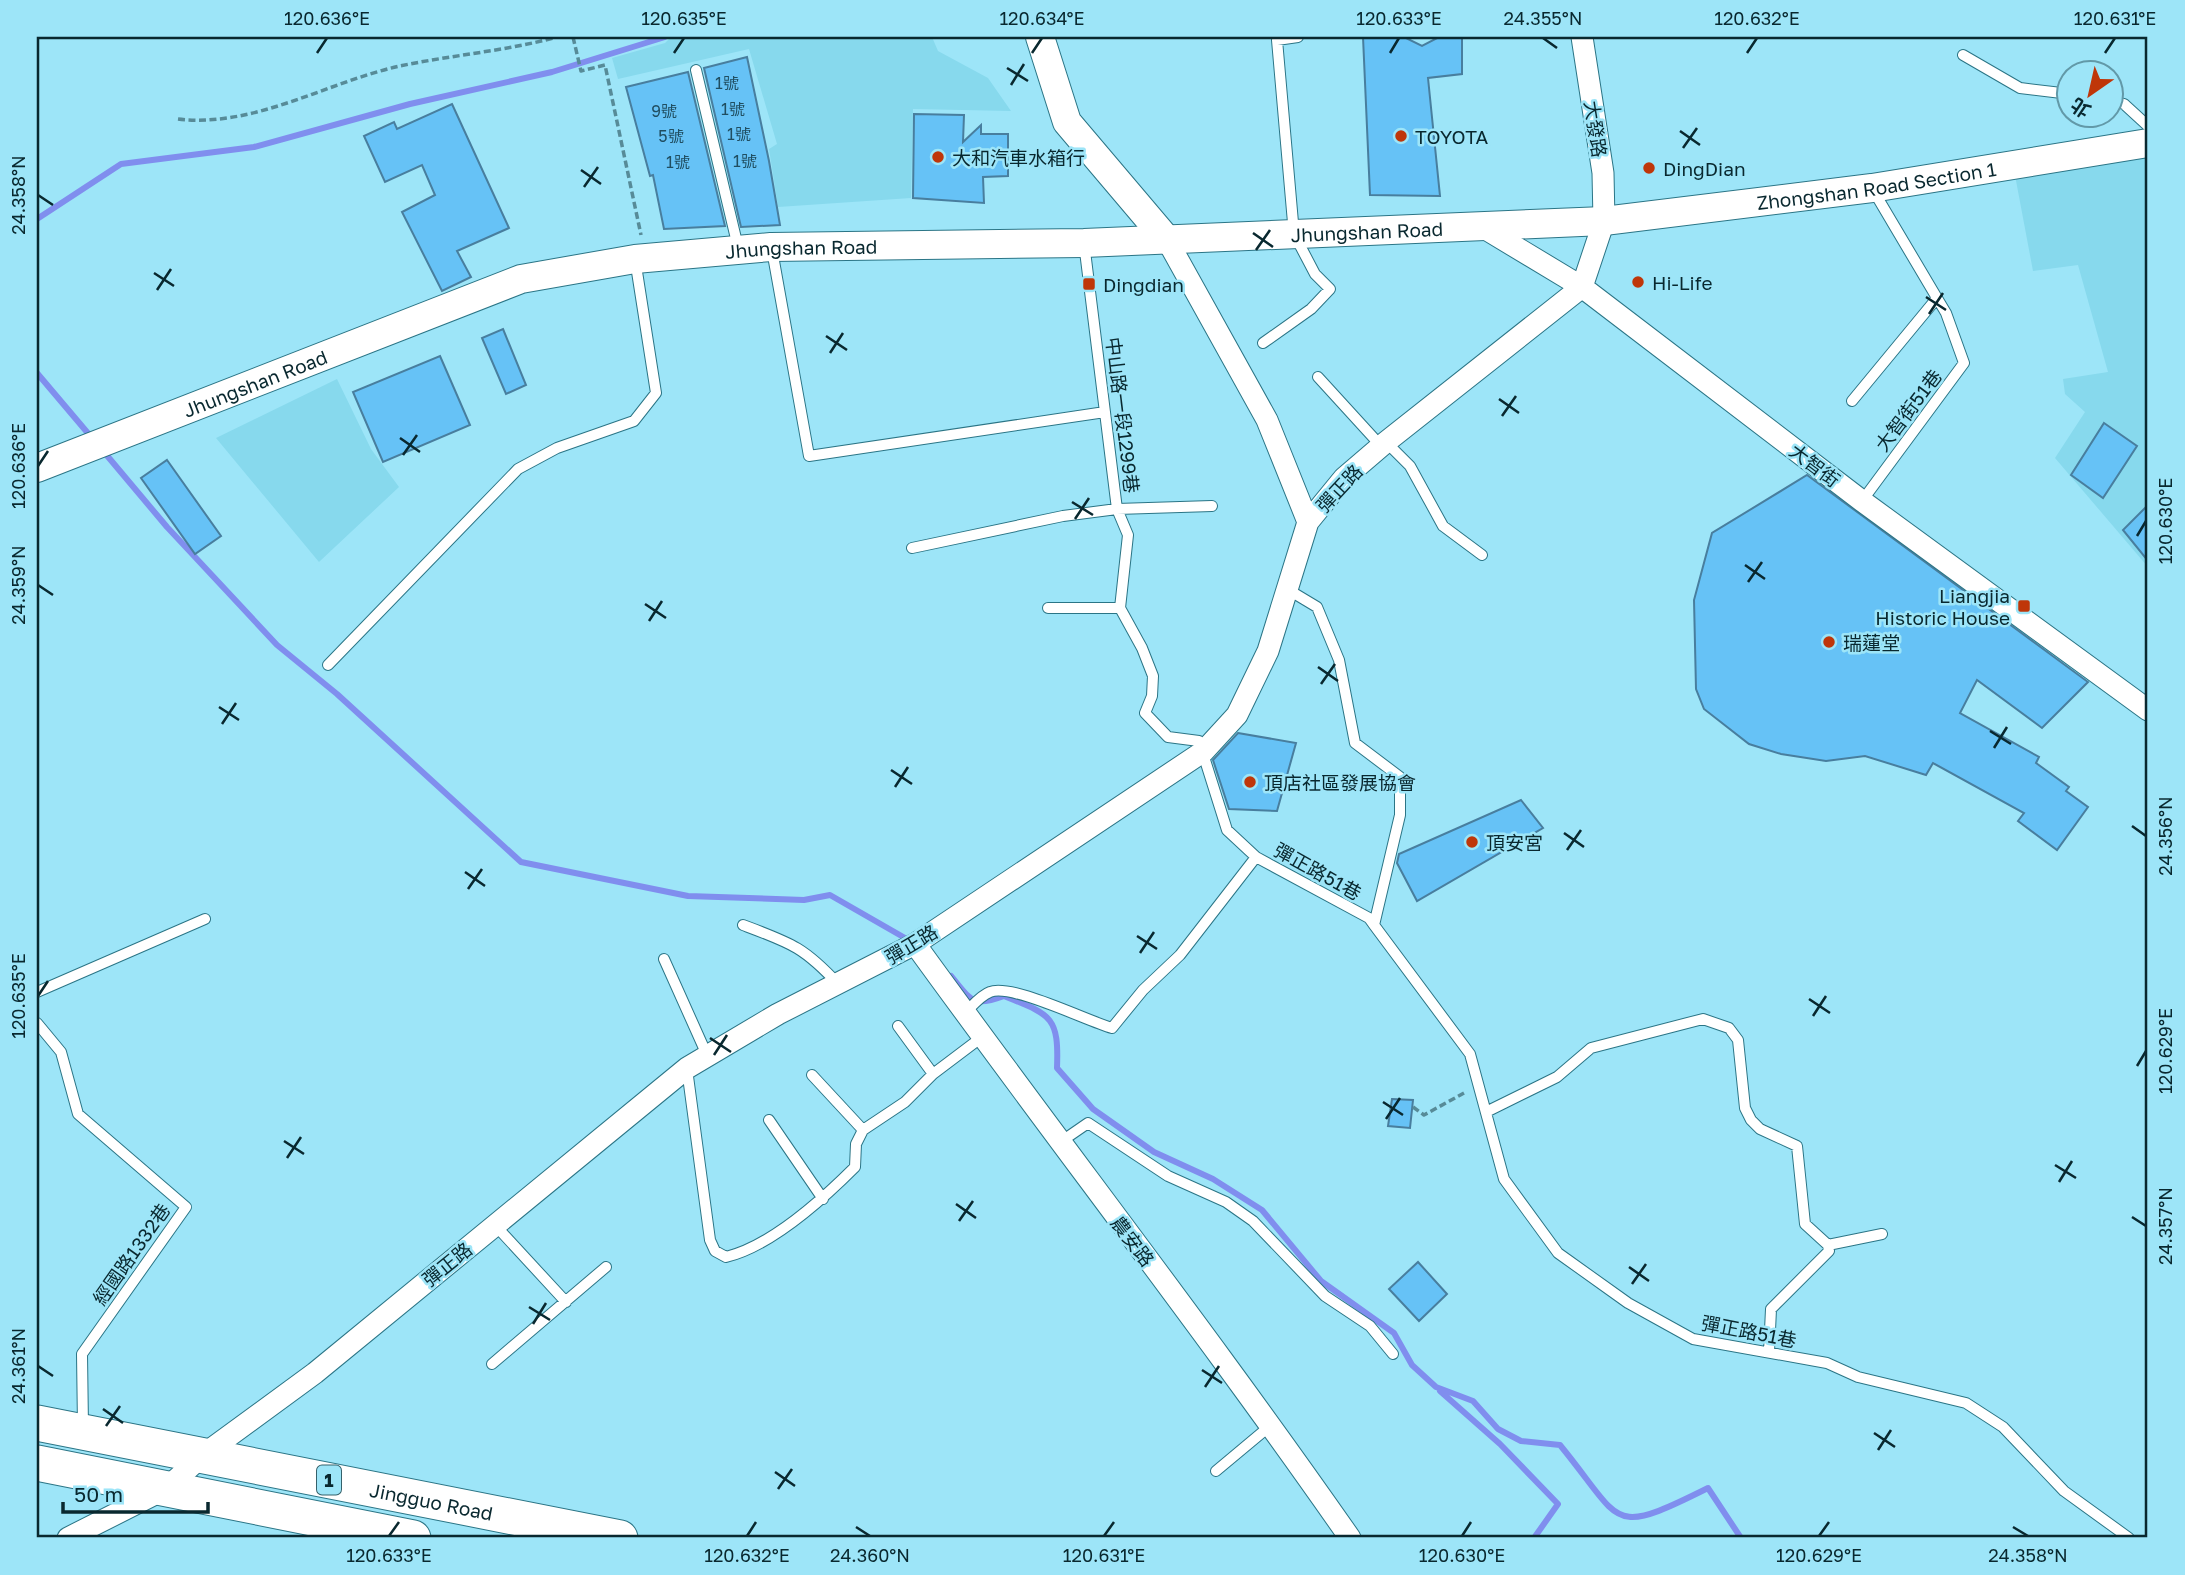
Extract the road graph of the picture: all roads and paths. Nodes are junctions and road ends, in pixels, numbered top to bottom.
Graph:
1 (558, 37) edge
2 (573, 37) edge
3 (1040, 37) edge
4 (1298, 37) edge
5 (1582, 37) edge
6 (1963, 55) dead end
7 (695, 70) dead end
8 (2056, 92) edge
9 (2126, 106) edge
10 (178, 119) dead end
11 (2148, 126) edge
12 (2148, 143) edge
13 (1872, 188) junction
14 (1604, 221) junction
15 (1478, 224) junction
16 (1294, 234) junction
17 (1167, 240) junction
18 (1084, 243) junction
19 (771, 247) junction
20 (739, 250) junction
21 (640, 259) junction
22 (1582, 286) junction
23 (1937, 298) junction
24 (1263, 343) dead end
25 (1318, 377) dead end
26 (1852, 401) dead end
27 (1105, 412) junction
28 (1384, 444) junction
29 (37, 468) edge
30 (1862, 501) junction
31 (1212, 506) dead end
32 (1117, 509) junction
33 (1308, 522) junction
34 (912, 548) dead end
35 (1482, 555) dead end
36 (1287, 589) junction
37 (1048, 608) dead end
38 (1120, 608) junction
39 (328, 665) dead end
40 (2148, 710) edge
41 (1204, 751) junction
42 (1256, 856) junction
43 (205, 919) dead end
44 (743, 925) dead end
45 (1374, 925) junction
46 (915, 944) junction
47 (664, 959) dead end
48 (839, 985) junction
49 (37, 992) edge
50 (965, 1013) junction
51 (37, 1023) edge
52 (898, 1026) dead end
53 (982, 1037) junction
54 (707, 1055) junction
55 (687, 1068) junction
56 (933, 1074) junction
57 (812, 1075) dead end
58 (1478, 1085) junction
59 (1413, 1107) dead end
60 (1486, 1112) junction
61 (769, 1120) dead end
62 (863, 1130) junction
63 (1059, 1143) junction
64 (823, 1199) junction
65 (495, 1225) junction
66 (1882, 1234) dead end
67 (1828, 1245) junction
68 (606, 1267) dead end
69 (566, 1302) junction
70 (1769, 1352) junction
71 (1392, 1354) dead end
72 (492, 1364) dead end
73 (37, 1423) edge
74 (1271, 1425) junction
75 (83, 1432) junction
76 (203, 1455) junction
77 (37, 1463) edge
78 (1216, 1471) dead end
79 (167, 1488) junction
80 (68, 1538) edge
81 (414, 1538) edge
82 (620, 1538) edge
83 (1350, 1538) edge
84 (2129, 1538) edge

1 - 10 path
2 - 21 path
3 - 17 street
4 - 16 lane
5 - 14 street, 大發路
6 - 8 lane
7 - 20 lane
9 - 11 lane
12 - 13 street, Zhongshan Road Section 1
13 - 14 street, Zhongshan Road Section 1
13 - 23 lane
14 - 15 street, Jhungshan Road
14 - 22 street
15 - 16 street, Jhungshan Road
15 - 22 street, 大智街
16 - 17 street, Jhungshan Road
16 - 24 lane
17 - 18 street, Jhungshan Road
17 - 33 street
18 - 19 street, Jhungshan Road
18 - 27 lane, 中山路一段1299巷
19 - 20 street, Jhungshan Road
19 - 27 lane
20 - 21 street, Jhungshan Road
21 - 29 street, Jhungshan Road
21 - 39 lane
22 - 28 street, 彈正路
22 - 30 street, 大智街
23 - 26 lane
23 - 30 lane, 大智街51巷
25 - 28 lane
27 - 32 lane, 中山路一段1299巷
28 - 33 street, 彈正路
28 - 35 lane
30 - 40 street, 大智街
31 - 32 lane
32 - 34 lane, 中山路一段1299巷
32 - 38 lane
33 - 36 street, 彈正路
36 - 41 street, 彈正路
36 - 45 lane
37 - 38 lane
38 - 41 lane
41 - 42 lane, 彈正路51巷
41 - 46 street, 彈正路
42 - 45 lane, 彈正路51巷
42 - 50 lane, 彈正路51巷
43 - 49 lane
44 - 48 lane
45 - 58 lane, 彈正路51巷
46 - 48 street, 彈正路
46 - 50 street, 農安路
47 - 54 lane
48 - 54 street, 彈正路
50 - 53 street, 農安路
51 - 75 lane, 經國路1332巷
52 - 56 lane
53 - 56 lane
53 - 63 street, 農安路
54 - 55 street, 彈正路
55 - 64 lane
55 - 65 street, 彈正路
56 - 62 lane
57 - 62 lane
58 - 59 path
58 - 60 lane, 彈正路51巷
60 - 67 lane
60 - 70 lane, 彈正路51巷
61 - 64 lane
62 - 64 lane
63 - 71 lane
63 - 74 street, 農安路
65 - 69 lane
65 - 76 street, 彈正路
66 - 67 lane
67 - 70 lane
68 - 69 lane
69 - 72 lane
70 - 84 lane, 彈正路51巷
73 - 75 main road, Jingguo Road / 1
74 - 78 lane
74 - 83 street, 農安路
75 - 76 main road, Jingguo Road / 1
76 - 79 street, 彈正路
76 - 82 main road, Jingguo Road / 1
77 - 79 main road, 1
79 - 80 street, 彈正路
79 - 81 main road, 1

